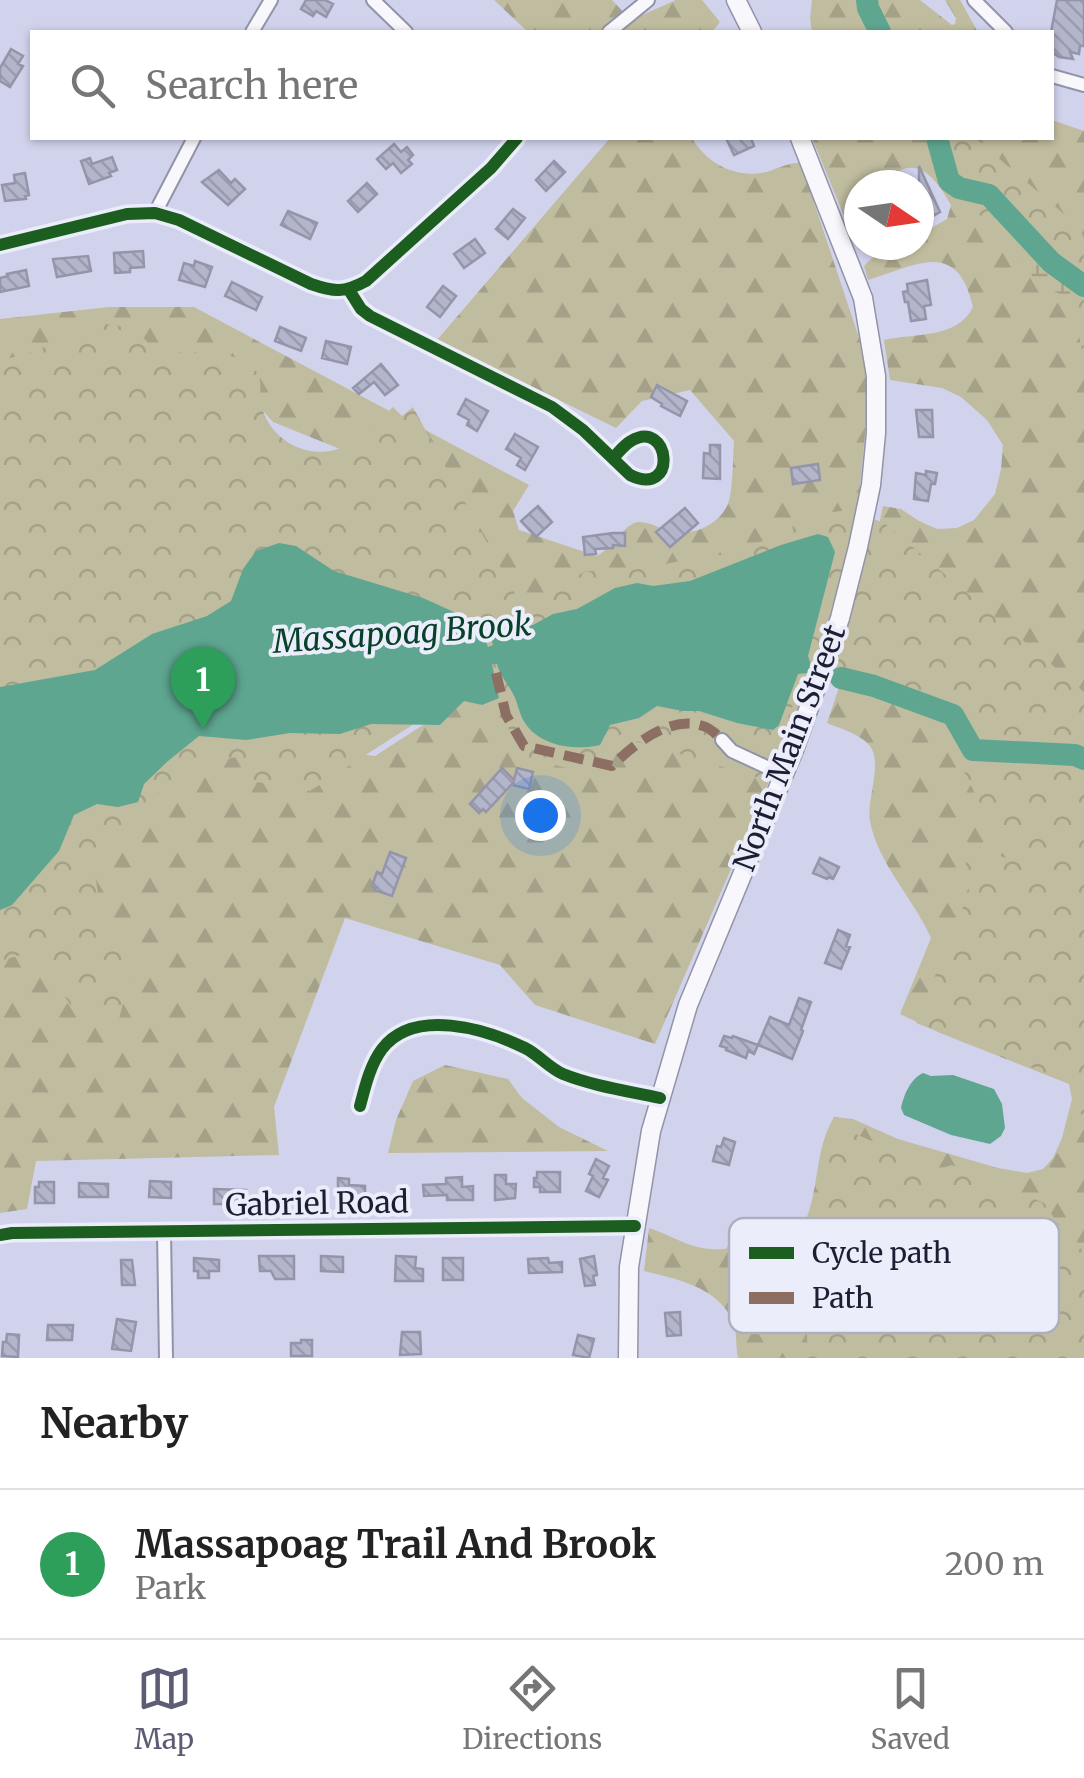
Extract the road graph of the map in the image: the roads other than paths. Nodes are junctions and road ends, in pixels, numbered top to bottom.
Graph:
1 (272, 0) edge
2 (373, 0) edge
3 (648, 0) edge
4 (736, 0) edge
5 (974, 0) edge
6 (253, 30) edge
7 (404, 30) edge
8 (612, 30) edge
9 (751, 30) edge
10 (1004, 30) edge
11 (1054, 77) edge
12 (1084, 85) edge
13 (193, 140) edge
14 (514, 140) edge
15 (801, 140) edge
16 (155, 213) junction
17 (0, 245) edge
18 (349, 290) junction
19 (612, 458) dead end
20 (722, 740) dead end
21 (784, 775) junction
22 (660, 1098) junction
23 (360, 1106) dead end
24 (635, 1226) junction
25 (164, 1231) junction
26 (0, 1235) edge
27 (166, 1358) edge
28 (628, 1358) edge

1 - 6 street
2 - 7 street
3 - 8 street
4 - 9 main road
5 - 10 street
11 - 12 street
13 - 16 street
14 - 18 street
15 - 21 main road, North Main Street
16 - 17 street
16 - 18 street
18 - 19 street
20 - 21 street
21 - 22 main road, North Main Street
22 - 23 street
22 - 24 main road, North Main Street
24 - 25 street, Gabriel Road
24 - 28 main road, North Main Street
25 - 26 street, Gabriel Road
25 - 27 street

